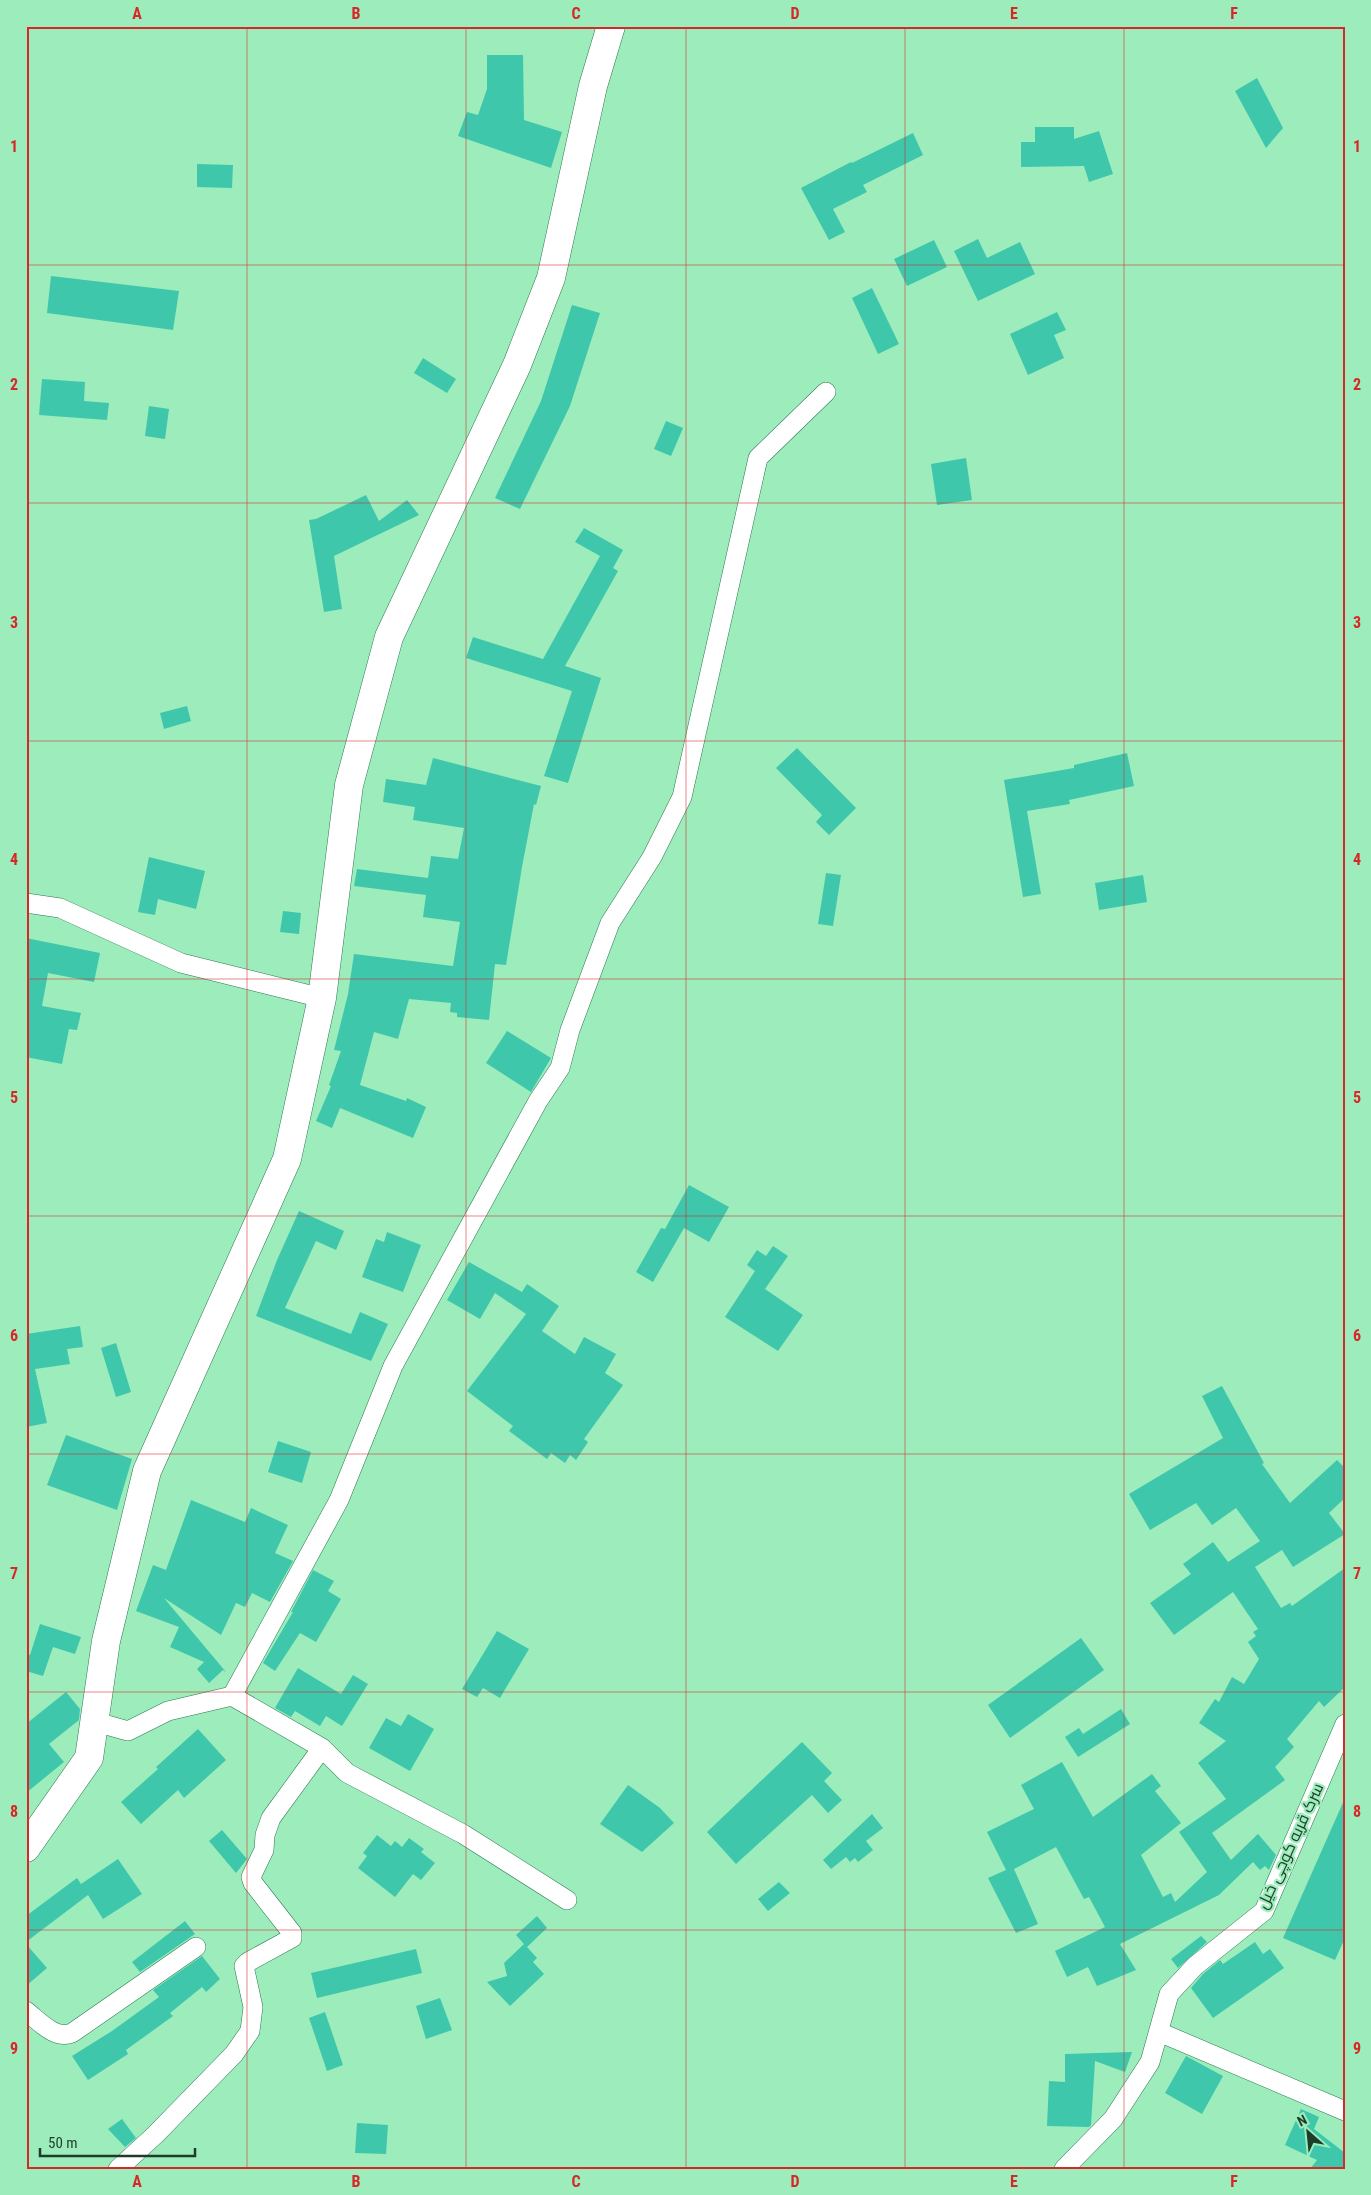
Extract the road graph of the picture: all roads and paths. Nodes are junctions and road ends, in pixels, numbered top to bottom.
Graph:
1 (611, 26) edge
2 (826, 392) dead end
3 (26, 903) edge
4 (322, 998) junction
5 (232, 1696) junction
6 (96, 1722) junction
7 (1345, 1724) edge
8 (322, 1748) junction
9 (26, 1848) edge
10 (567, 1900) dead end
11 (196, 1947) dead end
12 (26, 2011) edge
13 (1159, 2032) junction
14 (1345, 2110) edge
15 (118, 2169) edge
16 (1064, 2169) edge

1 - 4 highway
2 - 5 street
3 - 4 street
4 - 6 highway
5 - 6 street
5 - 8 street
6 - 9 highway
7 - 13 street, سرک قریه کوچی خیل
8 - 10 street
8 - 15 street
11 - 12 street
13 - 14 street
13 - 16 street, سرک قریه کوچی خیل

